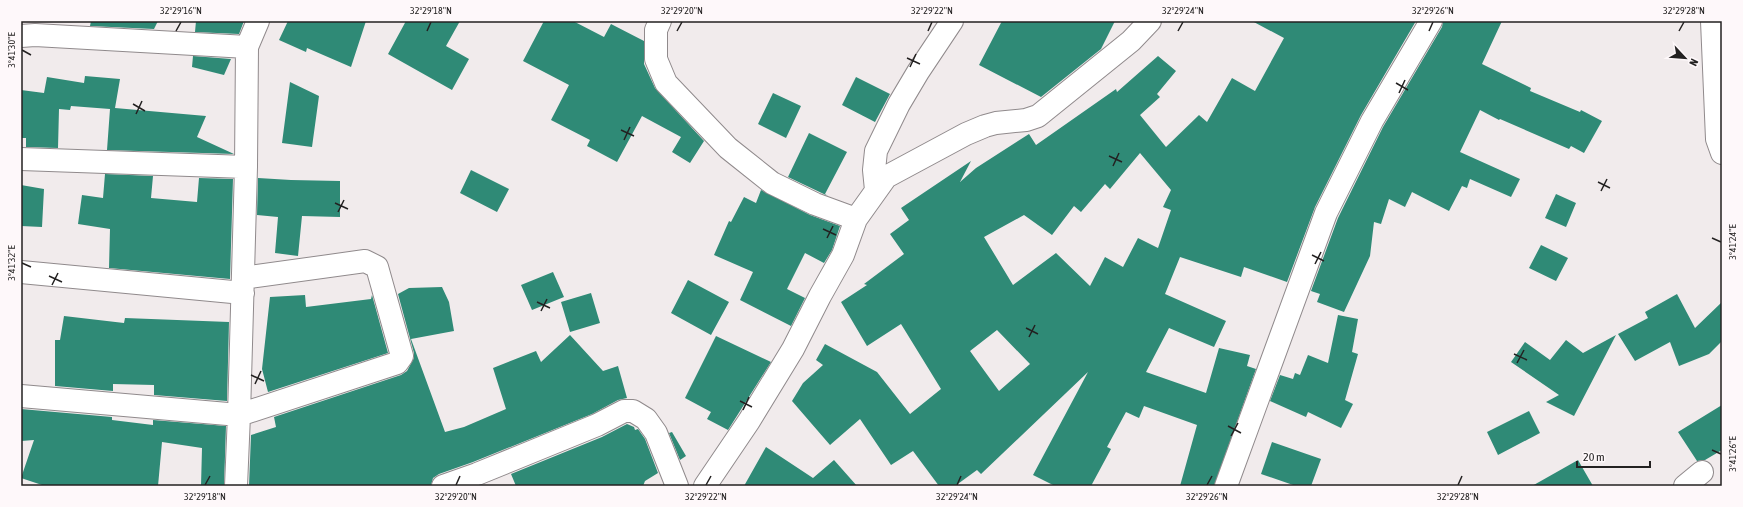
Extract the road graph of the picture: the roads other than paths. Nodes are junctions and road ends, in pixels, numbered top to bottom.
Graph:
1 (258, 21) edge
2 (660, 21) edge
3 (952, 21) edge
4 (1150, 21) edge
5 (1431, 21) edge
6 (1712, 21) edge
7 (21, 36) edge
8 (247, 47) junction
9 (1722, 154) edge
10 (21, 159) edge
11 (246, 167) junction
12 (876, 190) junction
13 (856, 218) junction
14 (21, 272) edge
15 (243, 285) junction
16 (21, 396) edge
17 (240, 415) junction
18 (1702, 472) dead end
19 (236, 486) edge
20 (443, 486) edge
21 (677, 486) edge
22 (705, 486) edge
23 (1226, 486) edge
24 (1685, 486) edge

1 - 8 street
2 - 13 street
3 - 12 street
4 - 12 street
5 - 23 street
6 - 9 street
7 - 8 street
8 - 11 street
10 - 11 street
11 - 15 street
12 - 13 street
13 - 22 street
14 - 15 street
15 - 17 street
15 - 17 street
16 - 17 street
17 - 19 street
18 - 24 street
20 - 21 street

